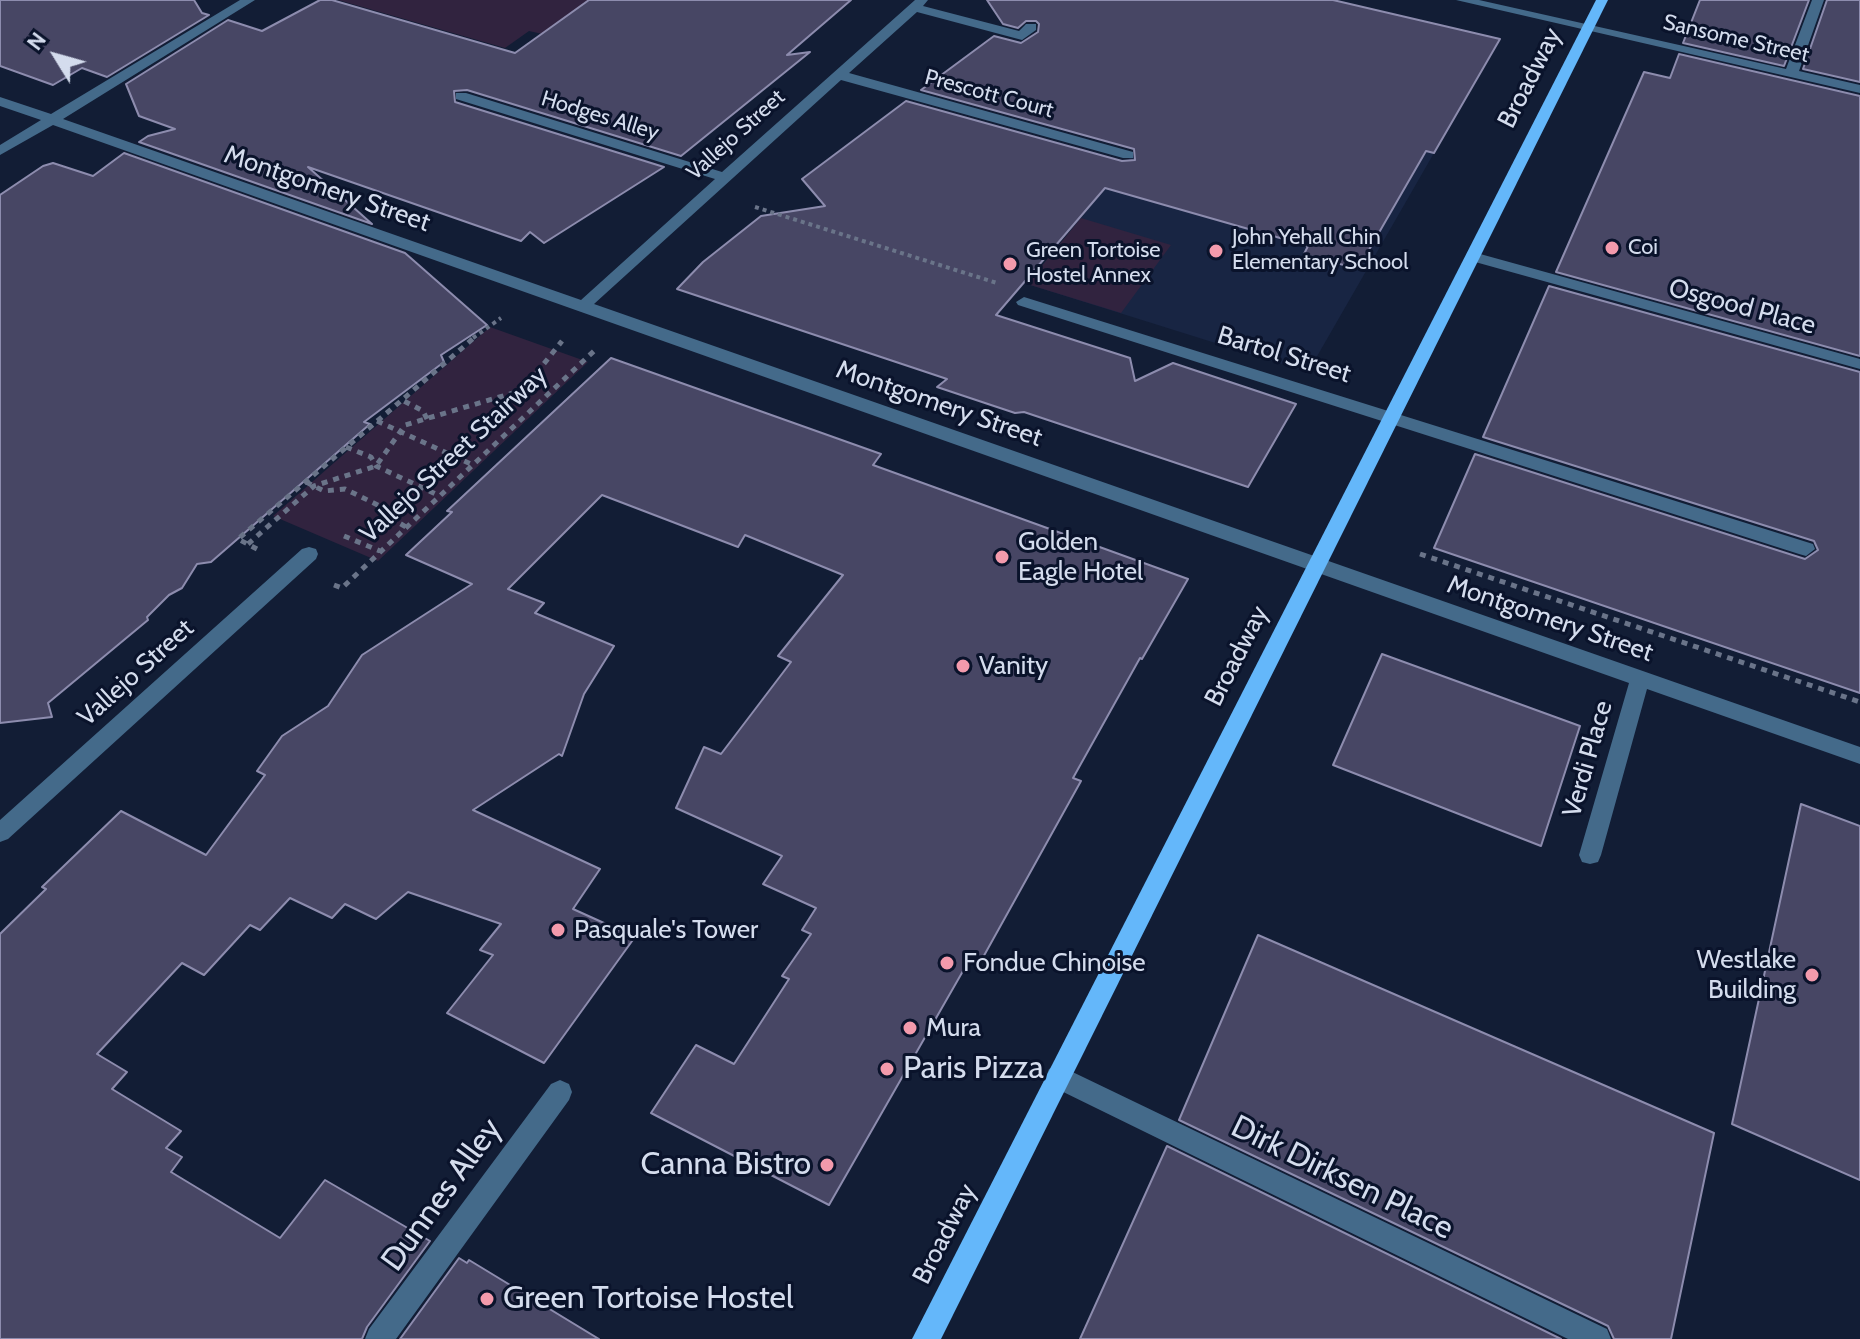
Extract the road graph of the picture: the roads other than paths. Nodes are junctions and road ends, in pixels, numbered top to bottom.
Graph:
1 (249, 0) edge
2 (1462, 0) edge
3 (1602, 0) edge
4 (1818, 0) edge
5 (918, 4) edge
6 (1031, 27) dead end
7 (1588, 29) junction
8 (1791, 74) junction
9 (839, 75) junction
10 (1860, 89) edge
11 (461, 96) dead end
12 (0, 101) edge
13 (53, 120) junction
14 (0, 151) edge
15 (1128, 155) dead end
16 (725, 178) junction
17 (1473, 257) junction
18 (1024, 302) road end
19 (583, 306) junction
20 (1860, 364) edge
21 (1392, 416) junction
22 (1806, 549) dead end
23 (309, 554) dead end
24 (1316, 565) junction
25 (1640, 678) junction
26 (1860, 756) edge
27 (0, 833) edge
28 (1590, 855) dead end
29 (1058, 1077) junction
30 (560, 1092) dead end
31 (379, 1339) edge
32 (926, 1339) edge
33 (1597, 1339) edge

1 - 13 street
2 - 7 street, Sansome Street
3 - 7 main road, Broadway
4 - 8 street
5 - 6 street
5 - 9 street, Vallejo Street
7 - 8 street, Sansome Street
7 - 17 main road, Broadway
8 - 10 street, Sansome Street
9 - 15 street, Prescott Court
9 - 16 street, Vallejo Street
11 - 16 street, Hodges Alley
12 - 13 street, Montgomery Street
13 - 14 street
13 - 19 street, Montgomery Street
16 - 19 street, Vallejo Street
17 - 20 street, Osgood Place
17 - 21 main road, Broadway
18 - 21 street, Bartol Street
19 - 24 street, Montgomery Street
21 - 22 street, Bartol Street
21 - 24 main road, Broadway
23 - 27 street, Vallejo Street
24 - 25 street, Montgomery Street
24 - 29 main road, Broadway
25 - 26 street, Montgomery Street
25 - 28 street, Verdi Place
29 - 32 main road, Broadway
29 - 33 street, Dirk Dirksen Place
30 - 31 street, Dunnes Alley

